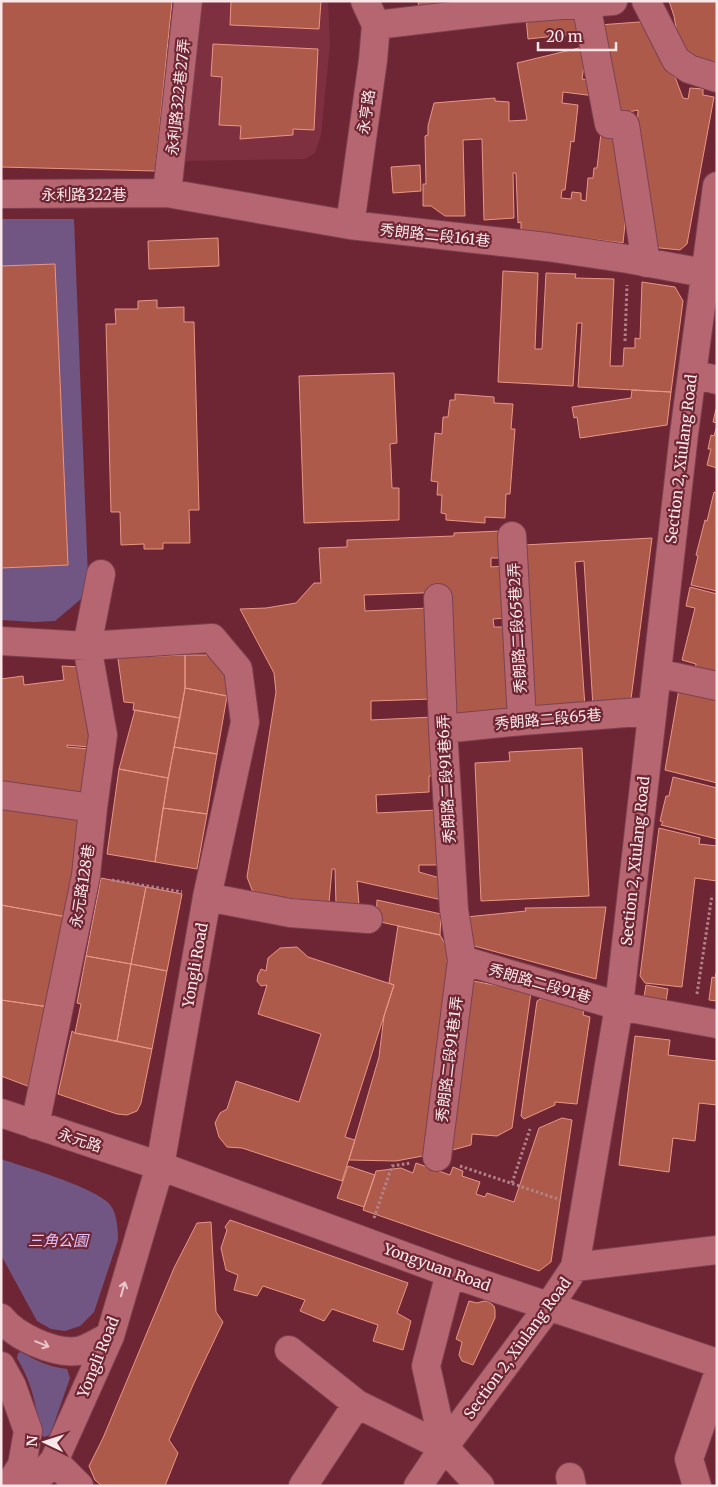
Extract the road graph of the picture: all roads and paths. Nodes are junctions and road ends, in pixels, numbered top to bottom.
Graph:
1 (188, 1) edge
2 (613, 1) edge
3 (646, 1) edge
4 (586, 4) junction
5 (511, 5) edge
6 (370, 13) edge
7 (717, 78) edge
8 (717, 186) edge
9 (167, 193) junction
10 (1, 194) edge
11 (350, 226) junction
12 (637, 261) junction
13 (704, 273) junction
14 (624, 341) dead end
15 (704, 377) edge
16 (512, 536) dead end
17 (101, 574) dead end
18 (438, 598) dead end
19 (1, 641) edge
20 (87, 646) junction
21 (656, 673) junction
22 (717, 686) edge
23 (652, 711) junction
24 (522, 721) junction
25 (443, 728) junction
26 (1, 795) edge
27 (93, 808) junction
28 (86, 875) junction
29 (712, 895) dead end
30 (207, 897) junction
31 (368, 919) dead end
32 (462, 960) junction
33 (619, 1006) junction
34 (705, 1022) edge
35 (1, 1113) edge
36 (35, 1124) junction
37 (530, 1128) dead end
38 (437, 1157) junction
39 (160, 1166) junction
40 (512, 1183) junction
41 (585, 1209) junction
42 (375, 1216) dead end
43 (717, 1250) edge
44 (575, 1266) junction
45 (450, 1273) junction
46 (549, 1306) junction
47 (1, 1318) edge
48 (110, 1336) junction
49 (289, 1350) dead end
50 (717, 1363) edge
51 (1, 1366) edge
52 (717, 1377) edge
53 (357, 1404) junction
54 (444, 1447) junction
55 (54, 1461) junction
56 (9, 1486) edge
57 (30, 1486) edge
58 (79, 1486) edge
59 (302, 1486) edge
60 (418, 1486) edge
61 (480, 1486) edge
62 (697, 1486) edge

1 - 9 street, 永利路322巷27弄
2 - 4 street
3 - 7 street
4 - 5 street
4 - 12 street
5 - 6 street
6 - 11 street, 永亨路
8 - 13 street, Section 2, Xiulang Road
9 - 10 street, 永利路322巷
9 - 11 street, 秀朗路二段161巷
11 - 12 street, 秀朗路二段161巷
12 - 13 street, 秀朗路二段161巷
12 - 14 path
13 - 15 street, Section 2, Xiulang Road
15 - 21 street, Section 2, Xiulang Road
16 - 24 street, 秀朗路二段65巷2弄
17 - 20 street
18 - 25 street, 秀朗路二段91巷6弄
19 - 20 street, Yongli Road
20 - 27 street, 永元路128巷
20 - 30 street, Yongli Road
21 - 22 street
21 - 23 street, Section 2, Xiulang Road
23 - 24 street, 秀朗路二段65巷
23 - 33 street, Section 2, Xiulang Road
24 - 25 street, 秀朗路二段65巷
25 - 32 street, 秀朗路二段91巷6弄
26 - 27 street
27 - 28 street, 永元路128巷
28 - 30 path
28 - 36 street, 永元路128巷
29 - 34 path
30 - 31 street
30 - 39 street, Yongli Road
32 - 33 street, 秀朗路二段91巷
32 - 38 street, 秀朗路二段91巷1弄
33 - 34 street, 秀朗路二段91巷
33 - 41 street, Section 2, Xiulang Road
35 - 36 street, 永元路
36 - 39 street, 永元路
37 - 40 path
38 - 40 path
38 - 42 path
39 - 45 street, Yongyuan Road
48 -> 39 street, Yongli Road
40 - 41 path
41 - 44 street, Section 2, Xiulang Road
43 - 44 street
44 - 46 street, Section 2, Xiulang Road
45 - 46 street, Yongyuan Road
45 - 54 street
46 - 50 street, Yongyuan Road
46 - 54 street, Section 2, Xiulang Road
47 -> 48 street
48 - 55 street, Yongli Road
49 - 53 street
51 - 56 street
52 - 62 street
53 - 54 street
53 - 59 street
54 - 60 street, Section 2, Xiulang Road
54 - 61 street
55 - 57 street, Yongli Road
55 - 58 street

